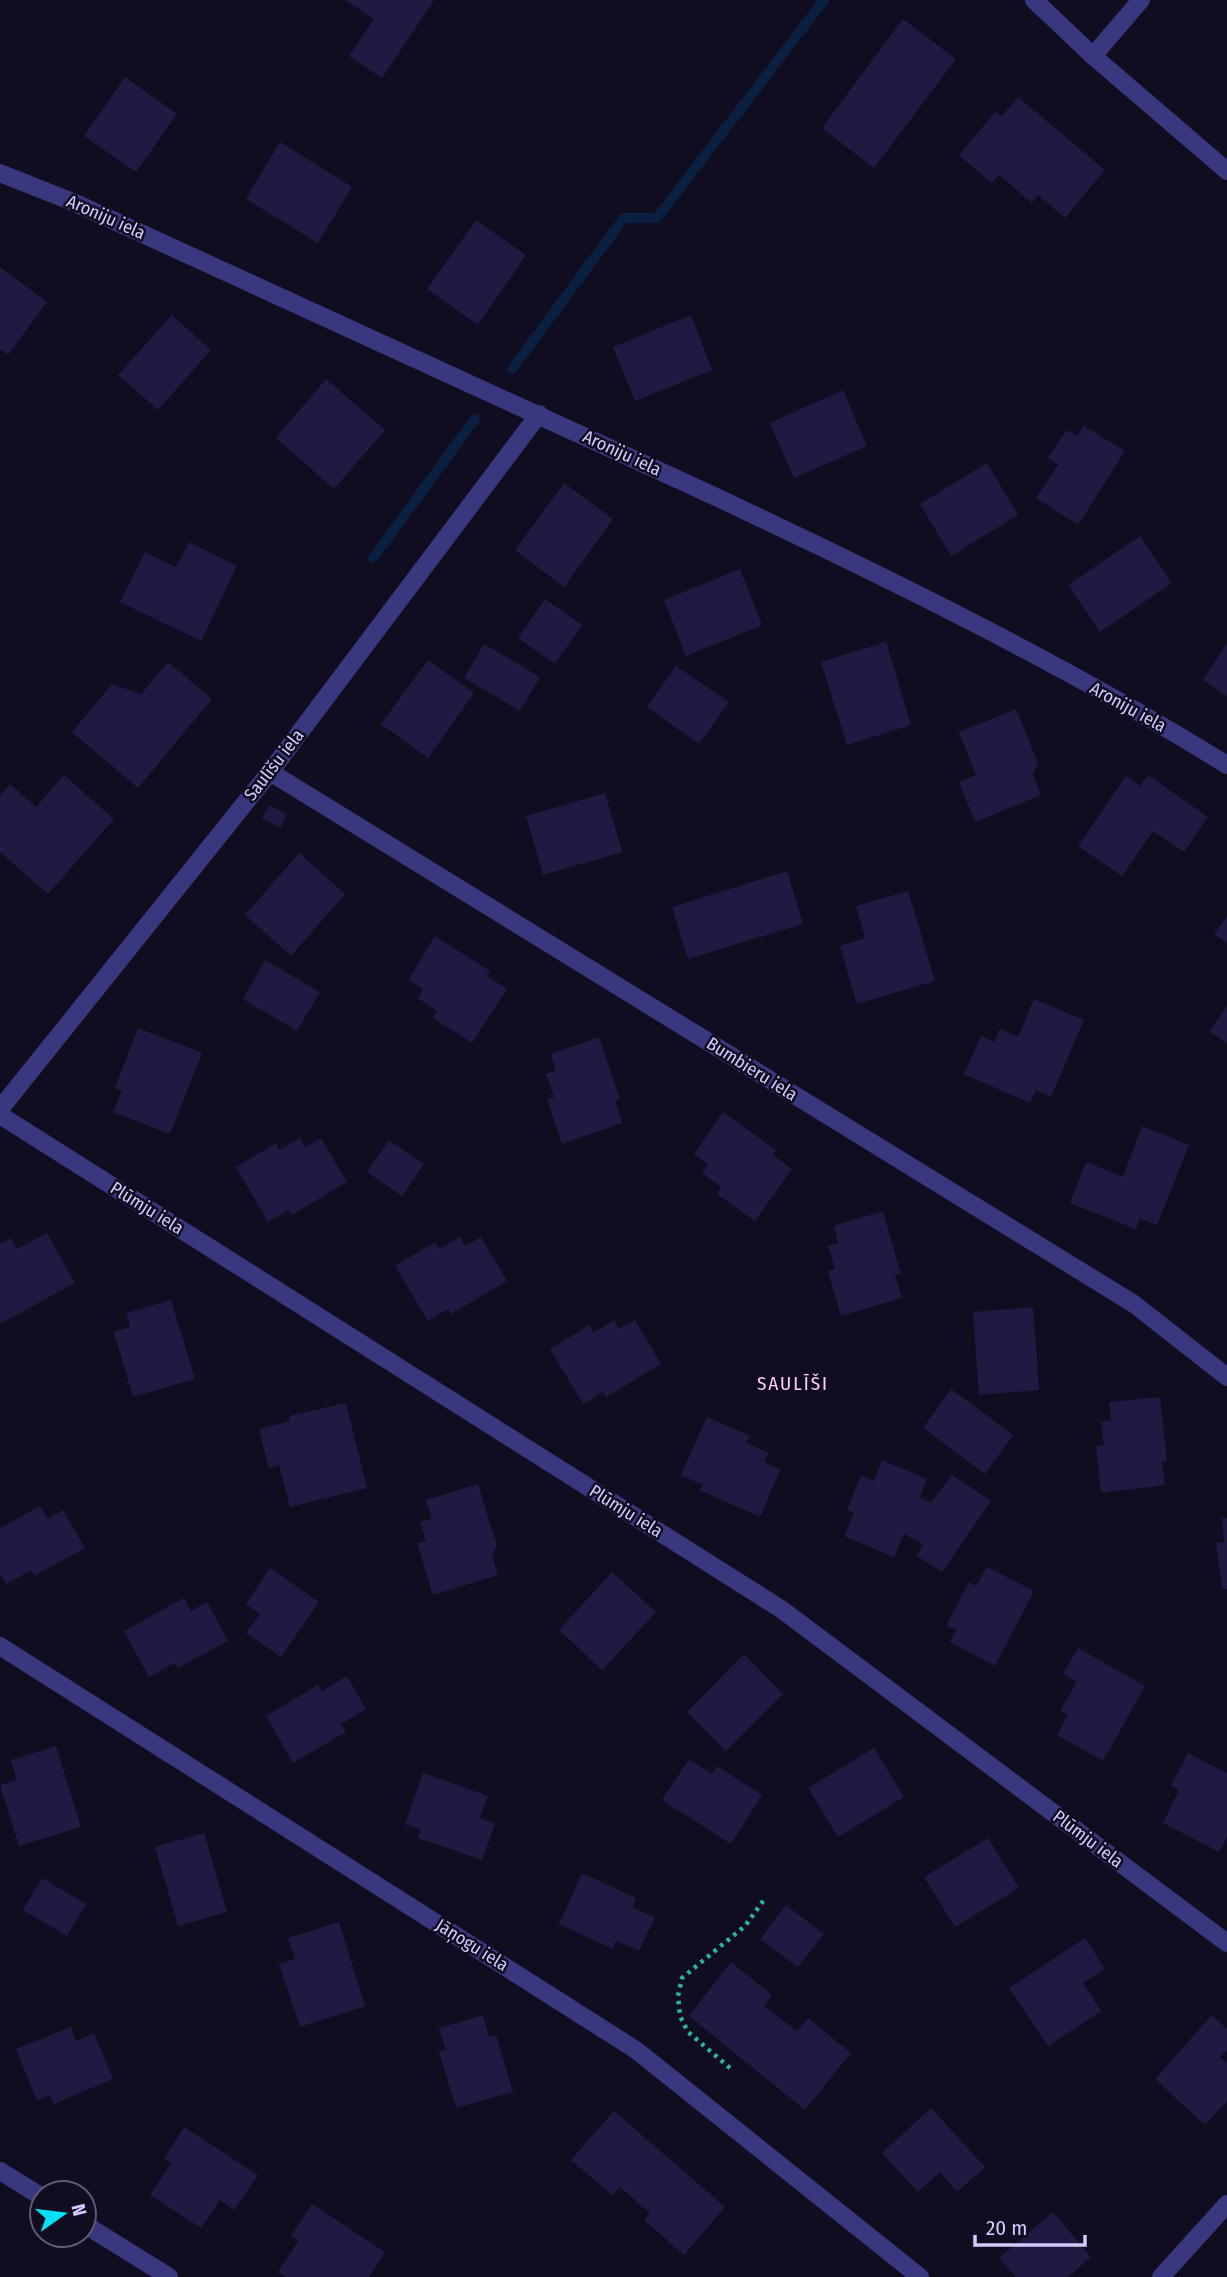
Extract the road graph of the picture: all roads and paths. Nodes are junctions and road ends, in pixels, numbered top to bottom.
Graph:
1 (1034, 0) edge
2 (1141, 0) edge
3 (1093, 56) junction
4 (1227, 171) edge
5 (0, 173) edge
6 (539, 414) junction
7 (1227, 765) edge
8 (270, 772) junction
9 (0, 1109) edge
10 (0, 1115) edge
11 (1227, 1377) edge
12 (0, 1646) edge
13 (766, 1898) dead end
14 (1227, 1943) edge
15 (730, 2068) dead end
16 (0, 2171) edge
17 (28, 2188) edge
18 (1227, 2204) edge
19 (98, 2233) edge
20 (169, 2277) edge
21 (920, 2277) edge
22 (1161, 2277) edge

1 - 3 street
2 - 3 street
3 - 4 street
5 - 6 street, Aroniju iela
6 - 7 street, Aroniju iela
6 - 8 street, Saulīšu iela
8 - 9 street, Saulīšu iela
8 - 11 street, Bumbieru iela
10 - 14 street, Plūmju iela
12 - 21 street, Jāņogu iela
13 - 15 path
16 - 17 street
18 - 22 street
19 - 20 street

